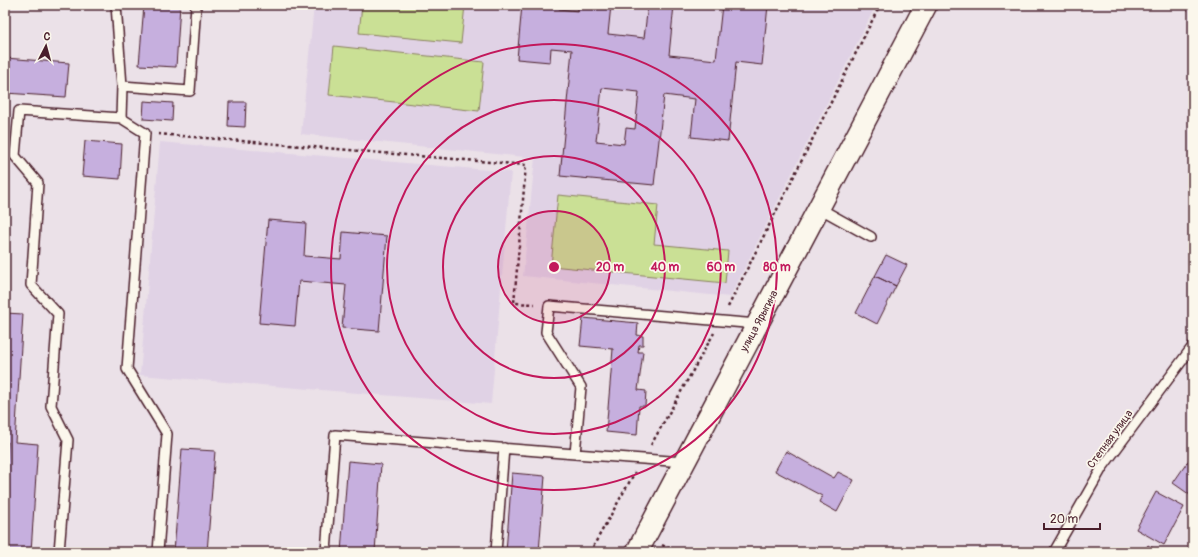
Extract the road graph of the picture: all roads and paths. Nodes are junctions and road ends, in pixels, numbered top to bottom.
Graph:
1 (116, 5) edge
2 (196, 5) edge
3 (880, 5) edge
4 (926, 5) edge
5 (122, 86) junction
6 (122, 118) junction
7 (145, 133) junction
8 (819, 208) junction
9 (870, 237) dead end
10 (549, 306) junction
11 (721, 321) junction
12 (758, 324) junction
13 (1193, 346) edge
14 (504, 448) junction
15 (575, 454) junction
16 (643, 459) junction
17 (684, 462) junction
18 (59, 552) edge
19 (158, 552) edge
20 (326, 552) edge
21 (496, 552) edge
22 (590, 552) edge
23 (637, 552) edge
24 (1054, 552) edge

1 - 5 lane
2 - 5 lane
3 - 11 path
4 - 8 street, улица Ярыгина
5 - 6 lane
6 - 7 lane
6 - 18 lane
7 - 10 path
7 - 19 lane
8 - 9 lane
8 - 12 street, улица Ярыгина
10 - 11 lane
10 - 15 lane
11 - 12 lane
11 - 16 path
12 - 17 street, улица Ярыгина
13 - 24 lane, Степная улица
14 - 15 lane
14 - 20 lane
14 - 21 lane
15 - 16 lane
16 - 17 lane
16 - 22 path
17 - 23 street, улица Ярыгина

